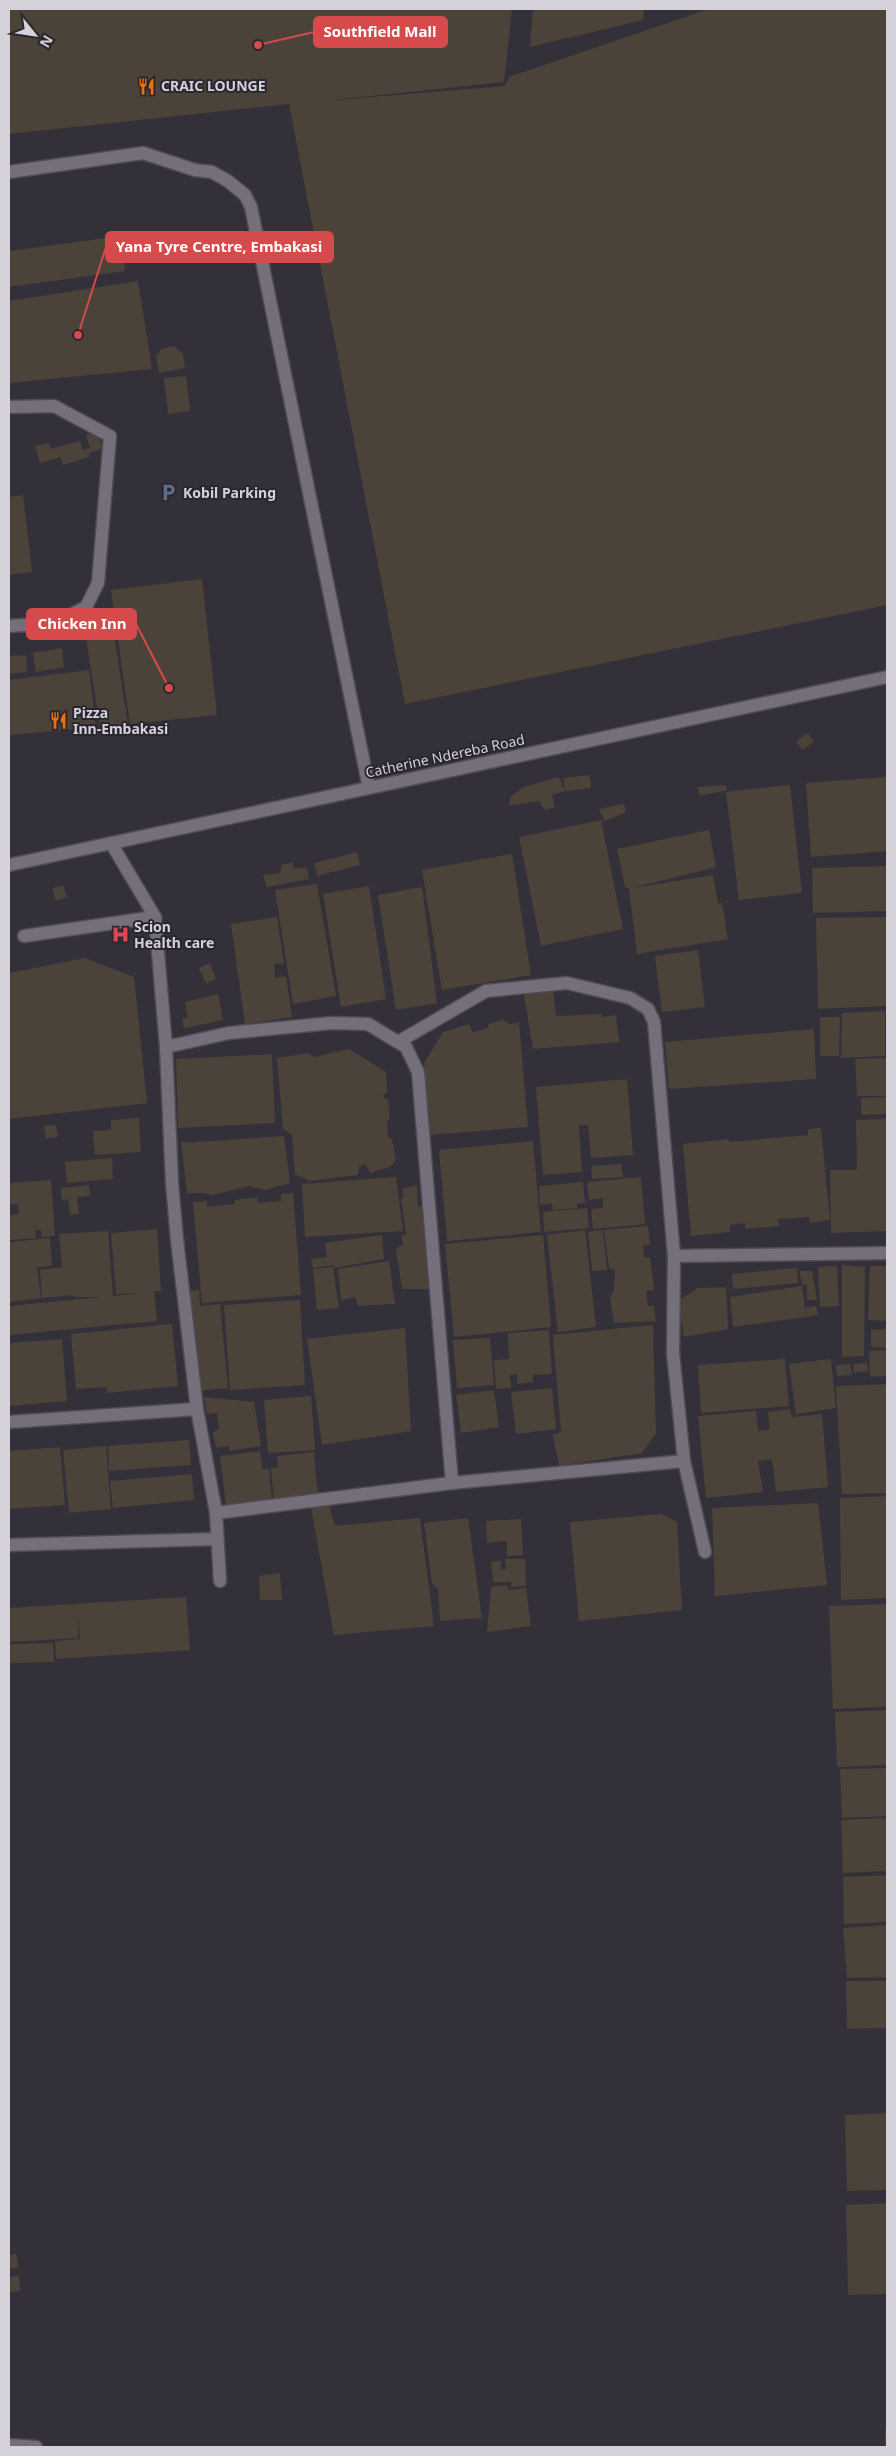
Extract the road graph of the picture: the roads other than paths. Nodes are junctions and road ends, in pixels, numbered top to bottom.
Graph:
1 (9, 172) edge
2 (9, 407) edge
3 (9, 626) edge
4 (887, 676) edge
5 (369, 788) junction
6 (111, 843) junction
7 (9, 865) edge
8 (155, 917) junction
9 (24, 936) dead end
10 (398, 1042) junction
11 (166, 1047) junction
12 (887, 1253) edge
13 (674, 1256) junction
14 (197, 1410) junction
15 (9, 1422) edge
16 (684, 1461) junction
17 (452, 1483) junction
18 (216, 1513) junction
19 (216, 1539) junction
20 (9, 1544) edge
21 (705, 1552) dead end
22 (220, 1581) dead end
23 (9, 2445) edge
24 (36, 2447) edge

1 - 5 street
2 - 3 street
4 - 5 street, Catherine Ndereba Road
5 - 6 street, Catherine Ndereba Road
6 - 7 street, Catherine Ndereba Road
6 - 8 street
8 - 9 street
8 - 11 street
10 - 11 street
10 - 13 street
10 - 17 street
11 - 14 street
12 - 13 street
13 - 16 street
14 - 15 street
14 - 18 street
16 - 17 street
16 - 21 street
17 - 18 street
18 - 19 street
19 - 20 street
19 - 22 street
23 - 24 street

